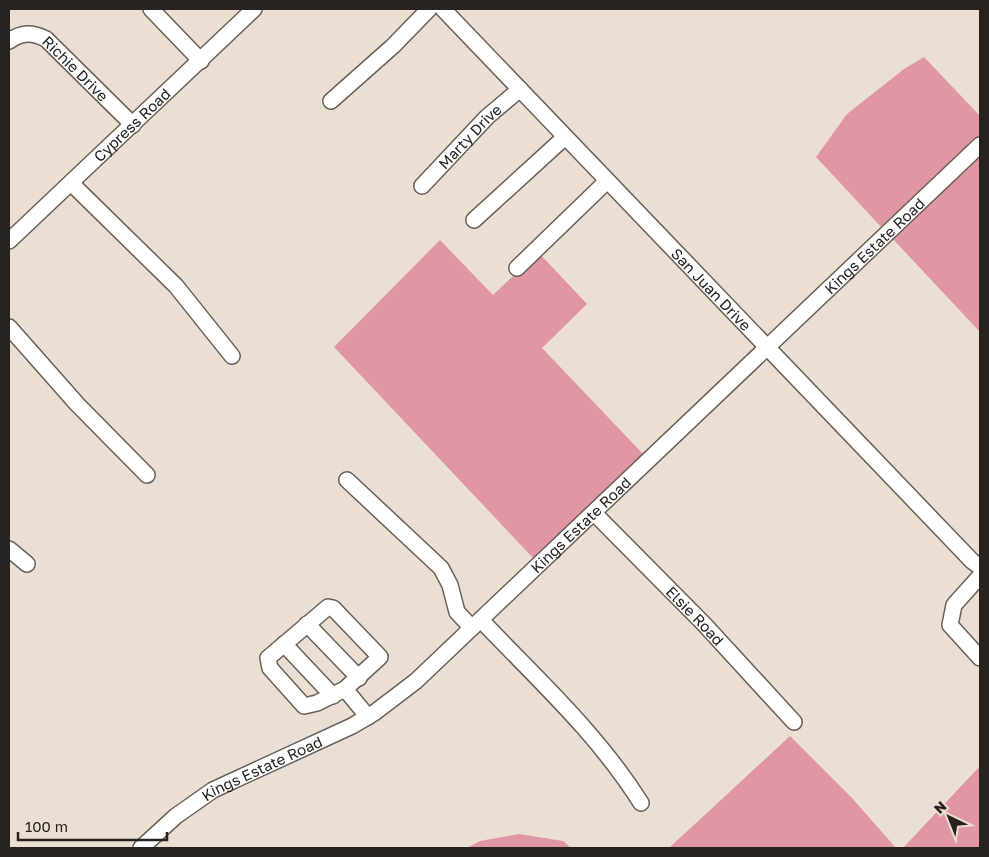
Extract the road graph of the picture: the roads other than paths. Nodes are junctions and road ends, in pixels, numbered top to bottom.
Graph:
1 (151, 9) edge
2 (254, 9) edge
3 (429, 9) edge
4 (443, 9) edge
5 (9, 40) edge
6 (201, 61) junction
7 (520, 89) junction
8 (331, 101) dead end
9 (133, 125) junction
10 (565, 137) junction
11 (980, 145) edge
12 (607, 181) junction
13 (71, 183) junction
14 (422, 186) dead end
15 (474, 220) dead end
16 (9, 241) edge
17 (518, 268) dead end
18 (9, 326) edge
19 (768, 348) junction
20 (232, 356) dead end
21 (147, 475) dead end
22 (348, 480) dead end
23 (594, 513) junction
24 (9, 548) edge
25 (27, 564) dead end
26 (980, 566) edge
27 (980, 576) edge
28 (307, 624) junction
29 (476, 624) junction
30 (284, 644) junction
31 (980, 658) edge
32 (359, 678) junction
33 (339, 692) junction
34 (368, 717) junction
35 (794, 722) dead end
36 (640, 803) dead end
37 (141, 848) edge

1 - 6 street
2 - 6 street, Cypress Road
3 - 8 street
4 - 7 street, San Juan Drive
5 - 9 street, Richie Drive
6 - 9 street, Cypress Road
7 - 10 street, San Juan Drive
7 - 14 street, Marty Drive
9 - 13 street, Cypress Road
10 - 12 street, San Juan Drive
10 - 15 street
11 - 19 street, Kings Estate Road
12 - 17 street
12 - 19 street, San Juan Drive
13 - 16 street, Cypress Road
13 - 20 street
18 - 21 street
19 - 23 street, Kings Estate Road
19 - 26 street, San Juan Drive
22 - 29 street
23 - 29 street, Kings Estate Road
23 - 35 street, Elsie Road
24 - 25 street
27 - 31 street
28 - 30 street
28 - 32 street
28 - 32 street
29 - 34 street, Kings Estate Road
29 - 36 street
30 - 33 street
30 - 33 street
32 - 33 street
33 - 34 street
34 - 37 street, Kings Estate Road

